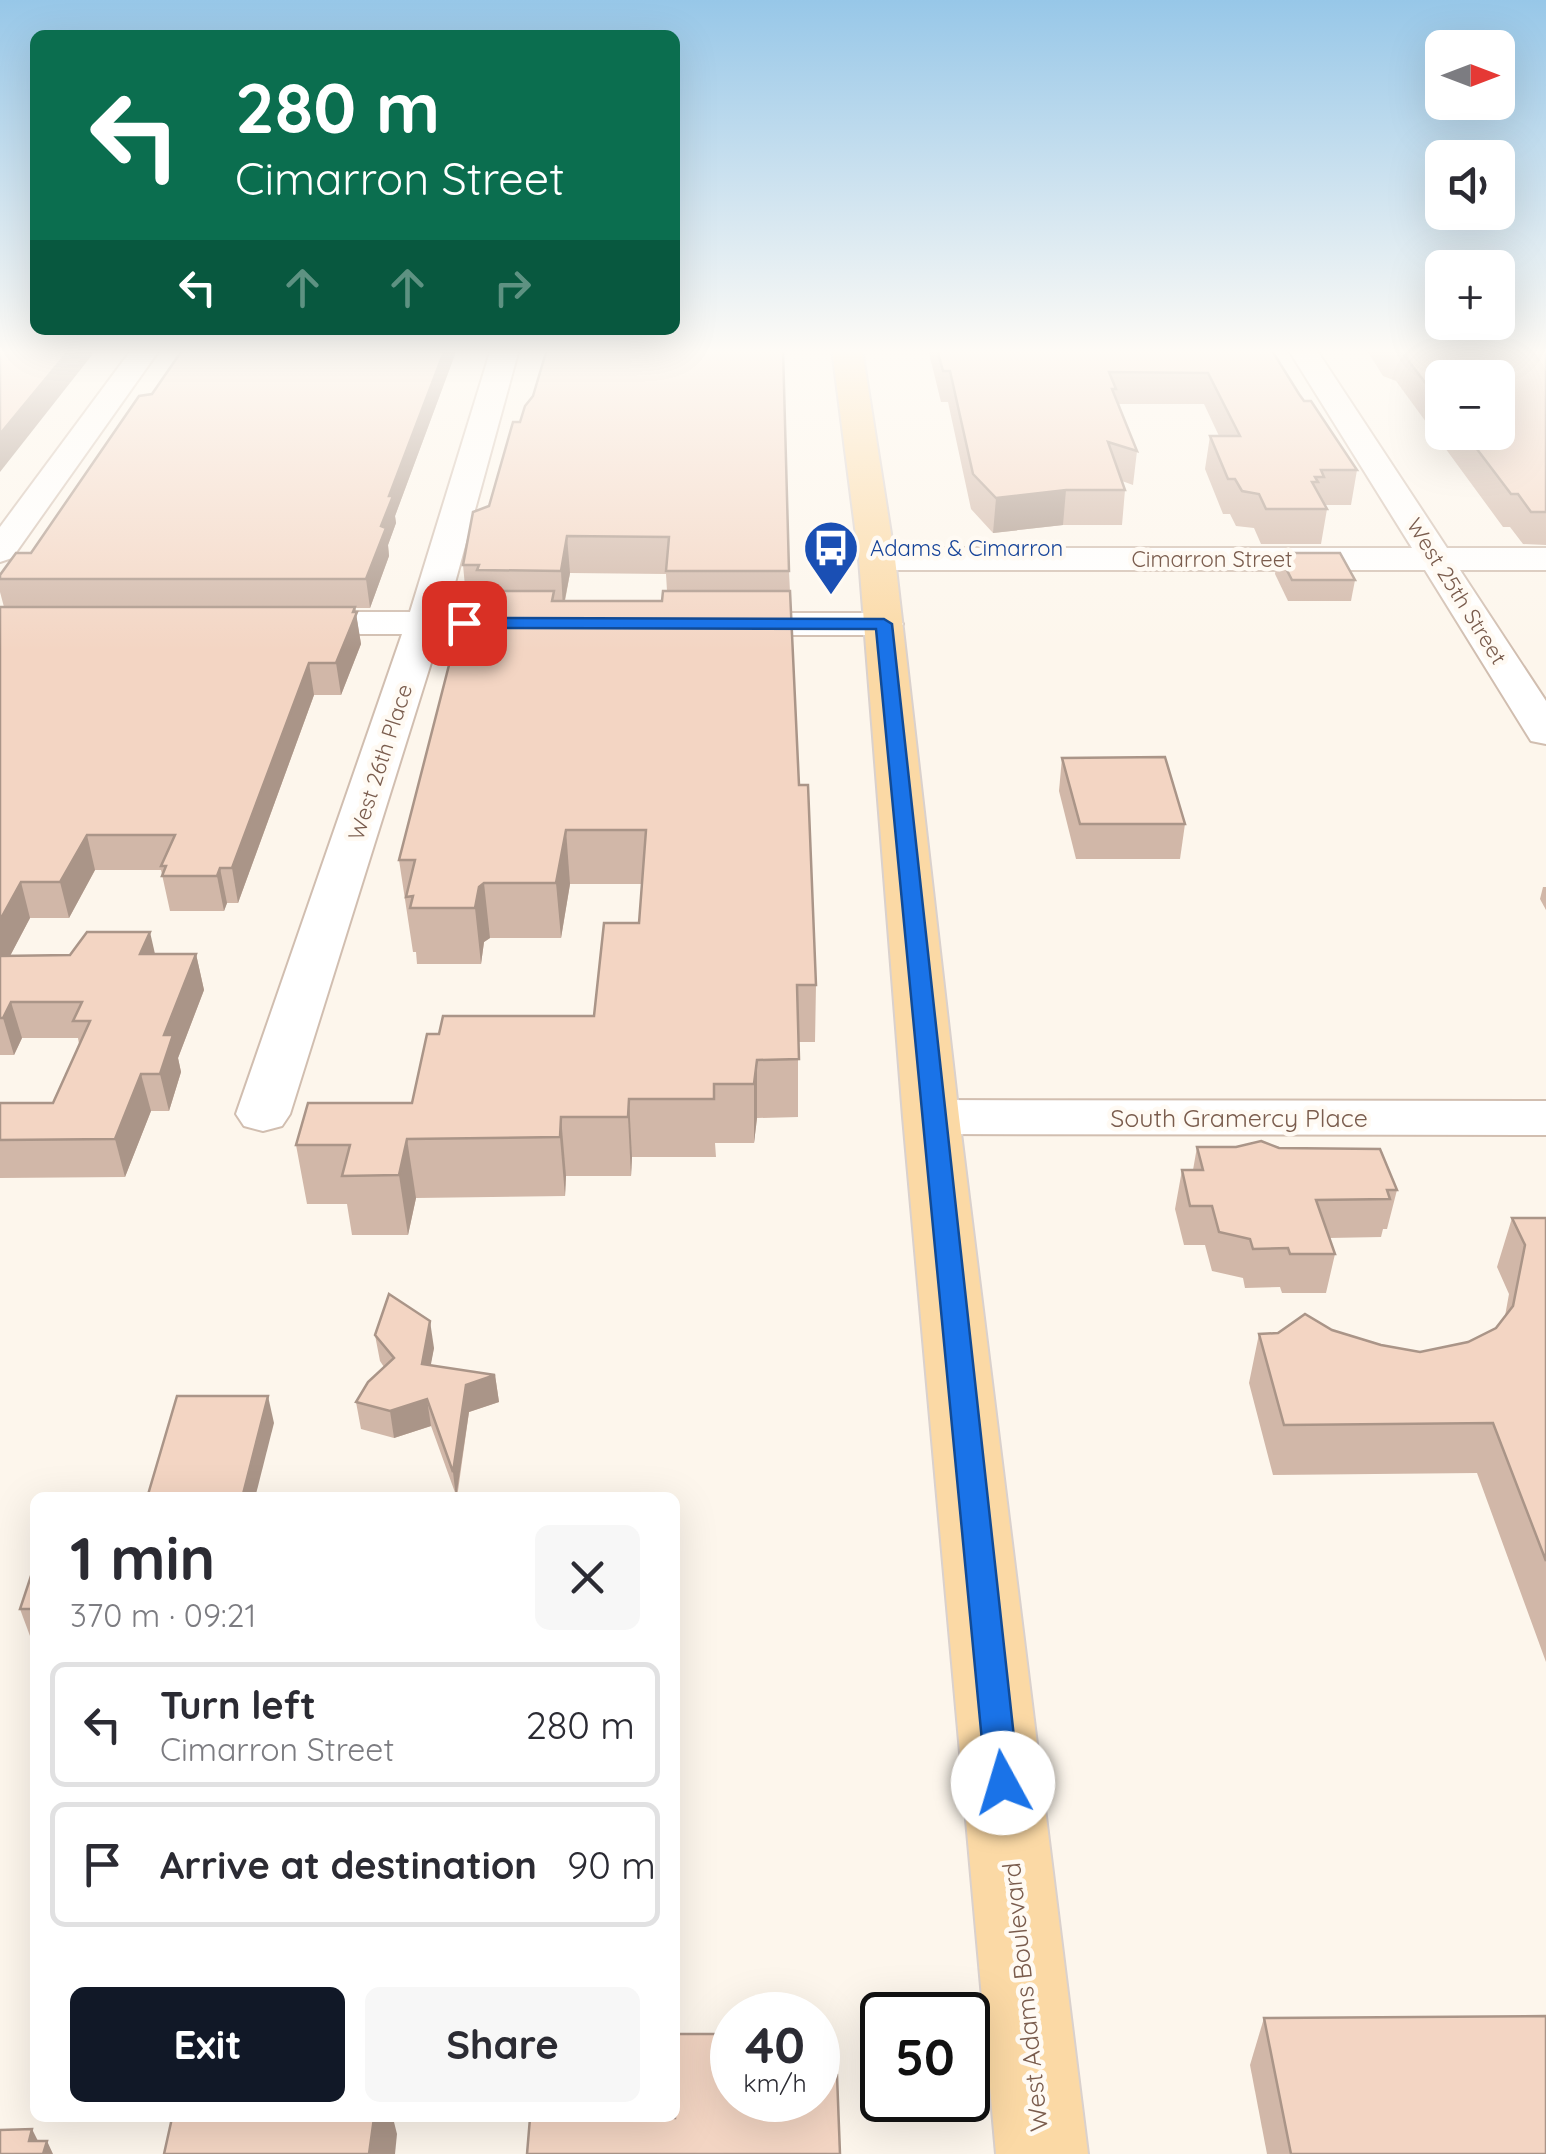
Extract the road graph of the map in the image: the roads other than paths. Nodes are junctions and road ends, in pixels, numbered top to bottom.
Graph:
1 (74, 450) edge
2 (476, 450) edge
3 (861, 450) edge
4 (1367, 450) edge
5 (0, 552) edge
6 (877, 559) junction
7 (1437, 559) junction
8 (1546, 559) edge
9 (251, 623) edge
10 (425, 623) junction
11 (563, 623) edge
12 (681, 624) edge
13 (884, 624) junction
14 (1546, 732) edge
15 (262, 1114) dead end
16 (931, 1117) junction
17 (1546, 1118) edge
18 (1042, 2154) edge

1 - 5 street
2 - 10 street, West 26th Place
3 - 6 main road, West Adams Boulevard
4 - 7 street, West 25th Street
6 - 7 street, Cimarron Street
6 - 13 main road, West Adams Boulevard
7 - 8 street, Cimarron Street
7 - 14 street, West 25th Street
9 - 10 street
10 - 11 street
10 - 15 street, West 26th Place
12 - 13 street
13 - 16 main road, West Adams Boulevard
16 - 17 street, South Gramercy Place
16 - 18 main road, West Adams Boulevard

